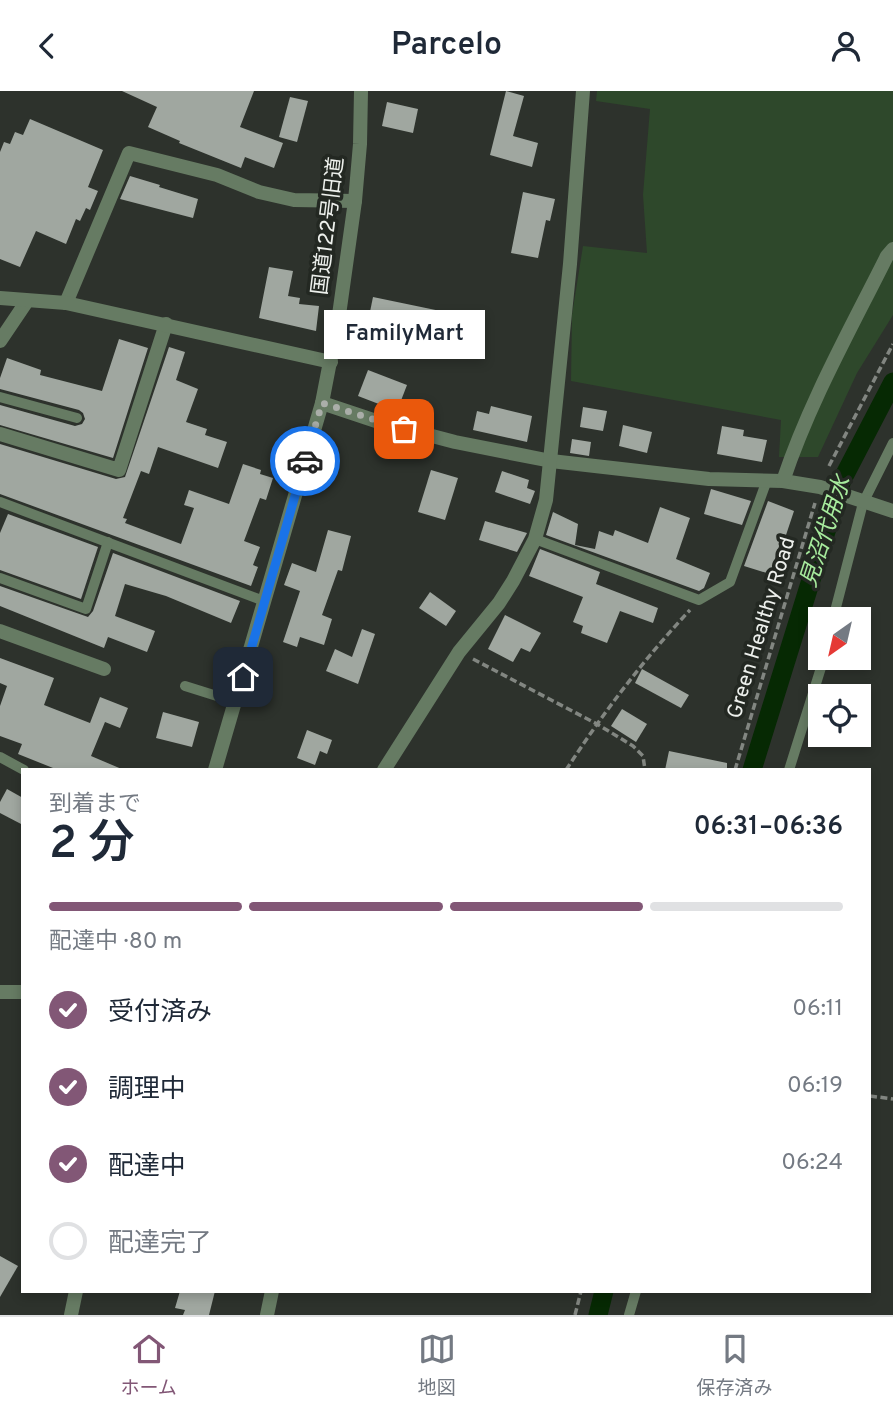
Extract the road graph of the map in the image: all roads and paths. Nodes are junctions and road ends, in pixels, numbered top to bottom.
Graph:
1 (361, 91) edge
2 (582, 91) edge
3 (355, 201) junction
4 (893, 249) edge
5 (0, 298) edge
6 (27, 301) junction
7 (66, 303) junction
8 (166, 324) junction
9 (0, 341) edge
10 (893, 344) edge
11 (331, 362) junction
12 (0, 397) edge
13 (322, 403) junction
14 (77, 418) dead end
15 (0, 434) edge
16 (893, 443) edge
17 (551, 461) junction
18 (829, 466) dead end
19 (767, 481) junction
20 (783, 481) junction
21 (821, 491) junction
22 (859, 501) junction
23 (0, 502) edge
24 (893, 510) edge
25 (535, 539) junction
26 (108, 542) junction
27 (0, 578) edge
28 (699, 600) junction
29 (264, 601) junction
30 (836, 607) edge
31 (0, 631) edge
32 (459, 652) junction
33 (104, 669) dead end
34 (820, 670) edge
35 (184, 686) dead end
36 (236, 702) junction
37 (597, 724) junction
38 (0, 757) edge
39 (21, 768) edge
40 (216, 768) edge
41 (385, 768) edge
42 (567, 768) edge
43 (645, 768) edge
44 (736, 768) edge
45 (790, 768) edge
46 (0, 992) edge
47 (21, 992) edge
48 (871, 1096) edge
49 (893, 1099) edge
50 (76, 1293) edge
51 (272, 1293) edge
52 (580, 1293) edge
53 (635, 1293) edge
54 (71, 1315) edge
55 (267, 1315) edge
56 (575, 1315) edge
57 (629, 1315) edge

1 - 3 street, 国道122号旧道
2 - 17 street
3 - 7 street
3 - 11 street, 国道122号旧道
4 - 20 street
5 - 6 street
6 - 7 street
6 - 9 street
7 - 8 street
8 - 11 street
8 - 15 street
10 - 18 path
11 - 13 street, 国道122号旧道
12 - 14 lane
13 - 17 street
13 - 29 street, 国道122号旧道
16 - 22 lane
17 - 19 street
17 - 25 street
19 - 20 street
19 - 28 lane
20 - 21 street
21 - 22 street
21 - 44 path, Green Healthy Road
22 - 24 street
22 - 30 lane
23 - 26 lane
25 - 28 lane
25 - 32 street
26 - 27 lane
26 - 29 lane
28 - 37 path
29 - 36 street, 国道122号旧道
31 - 33 street
32 - 37 path
32 - 41 street
34 - 45 lane
35 - 36 lane
36 - 40 street, 国道122号旧道
37 - 42 path
37 - 43 path
38 - 39 lane
46 - 47 street
48 - 49 path
50 - 54 street
51 - 55 street
52 - 56 path
53 - 57 lane

